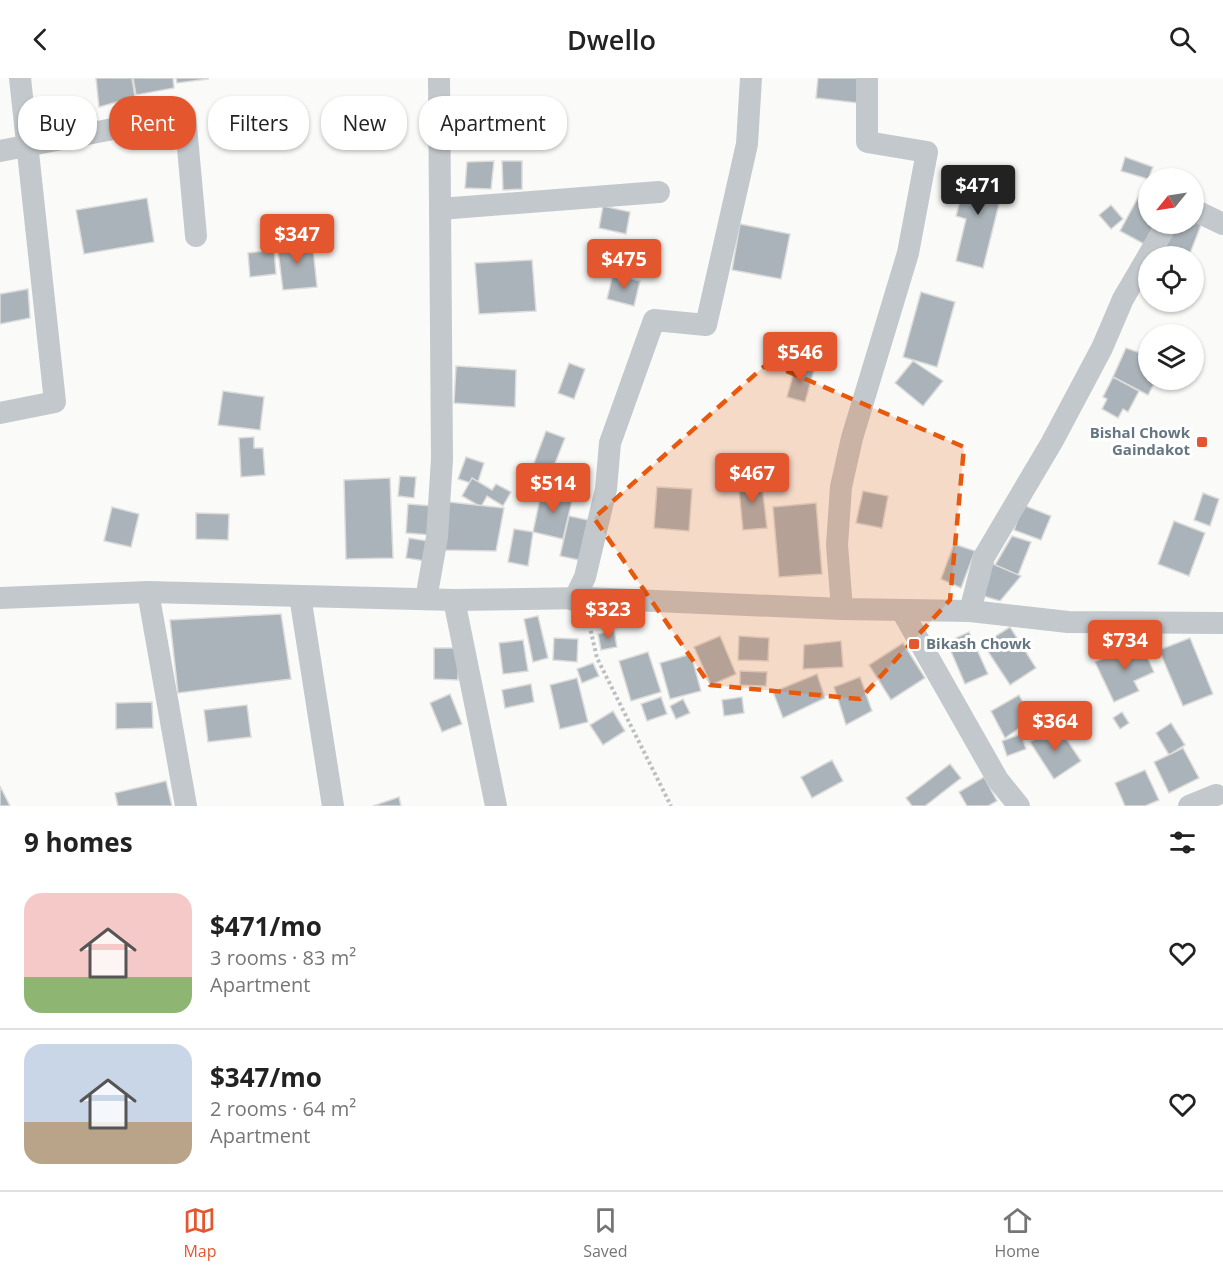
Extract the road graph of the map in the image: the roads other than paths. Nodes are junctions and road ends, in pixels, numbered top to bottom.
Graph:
1 (20, 78) edge
2 (439, 78) edge
3 (751, 78) edge
4 (867, 78) edge
5 (22, 96) edge
6 (97, 133) edge
7 (18, 148) edge
8 (27, 150) edge
9 (0, 151) edge
10 (659, 192) dead end
11 (440, 210) junction
12 (1204, 215) edge
13 (1223, 224) edge
14 (1161, 234) edge
15 (196, 236) dead end
16 (0, 413) edge
17 (148, 592) junction
18 (300, 596) junction
19 (0, 598) edge
20 (426, 599) junction
21 (580, 599) junction
22 (454, 600) junction
23 (842, 609) junction
24 (902, 611) junction
25 (970, 611) junction
26 (1223, 623) edge
27 (1216, 795) dead end
28 (186, 806) edge
29 (333, 806) edge
30 (496, 806) edge
31 (1019, 806) edge
32 (1190, 806) edge

1 - 5 street
2 - 11 street
3 - 21 street
4 - 23 street
6 - 15 street
7 - 9 street
8 - 16 street
10 - 11 street
11 - 20 street
12 - 13 street
14 - 25 street
17 - 18 street
17 - 19 street
17 - 28 street
18 - 20 street
18 - 29 street
20 - 22 street
21 - 22 street
21 - 23 street
22 - 30 street
23 - 24 street
24 - 25 street
24 - 31 street
25 - 26 street
27 - 32 street

